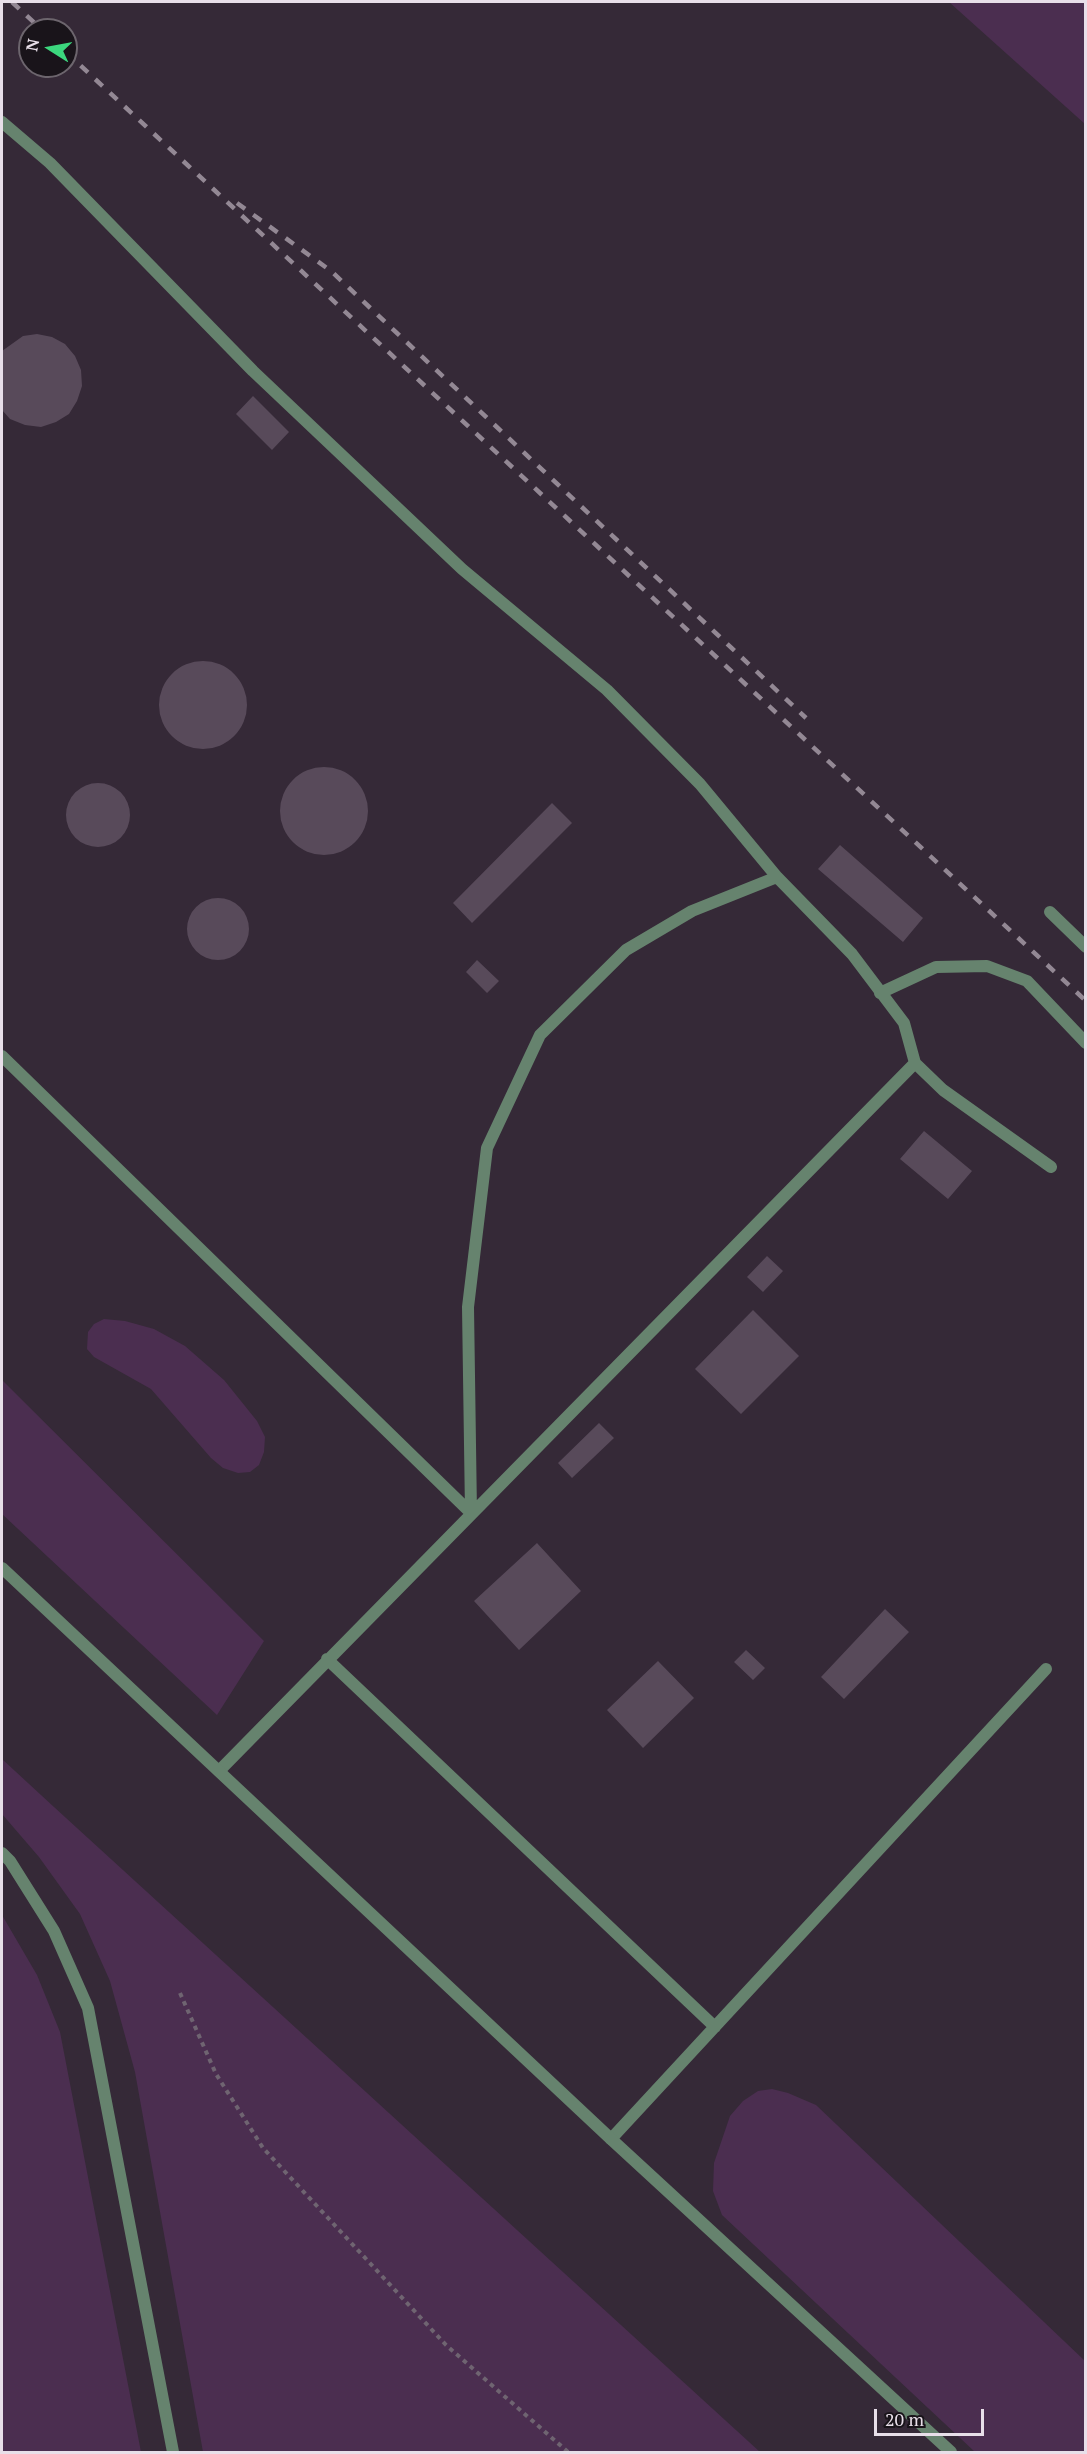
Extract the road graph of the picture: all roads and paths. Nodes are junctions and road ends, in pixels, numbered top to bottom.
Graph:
1 (2, 122) edge
2 (777, 877) junction
3 (1050, 912) dead end
4 (1086, 947) edge
5 (880, 993) junction
6 (1086, 1043) edge
7 (2, 1056) edge
8 (915, 1063) junction
9 (1051, 1167) dead end
10 (471, 1513) junction
11 (2, 1568) edge
12 (327, 1659) junction
13 (1046, 1669) dead end
14 (219, 1771) junction
15 (2, 1853) edge
16 (180, 1993) dead end
17 (715, 2027) junction
18 (611, 2139) junction
19 (173, 2452) edge
20 (568, 2452) edge
21 (951, 2452) edge

1 - 2 street
2 - 5 street
2 - 10 street
3 - 4 street
5 - 6 street
5 - 8 street
7 - 10 street
8 - 9 street
8 - 10 street
10 - 12 street
11 - 14 street
12 - 14 street
12 - 17 street
13 - 17 street
14 - 18 street
15 - 19 street
16 - 20 path
17 - 18 street
18 - 21 street

